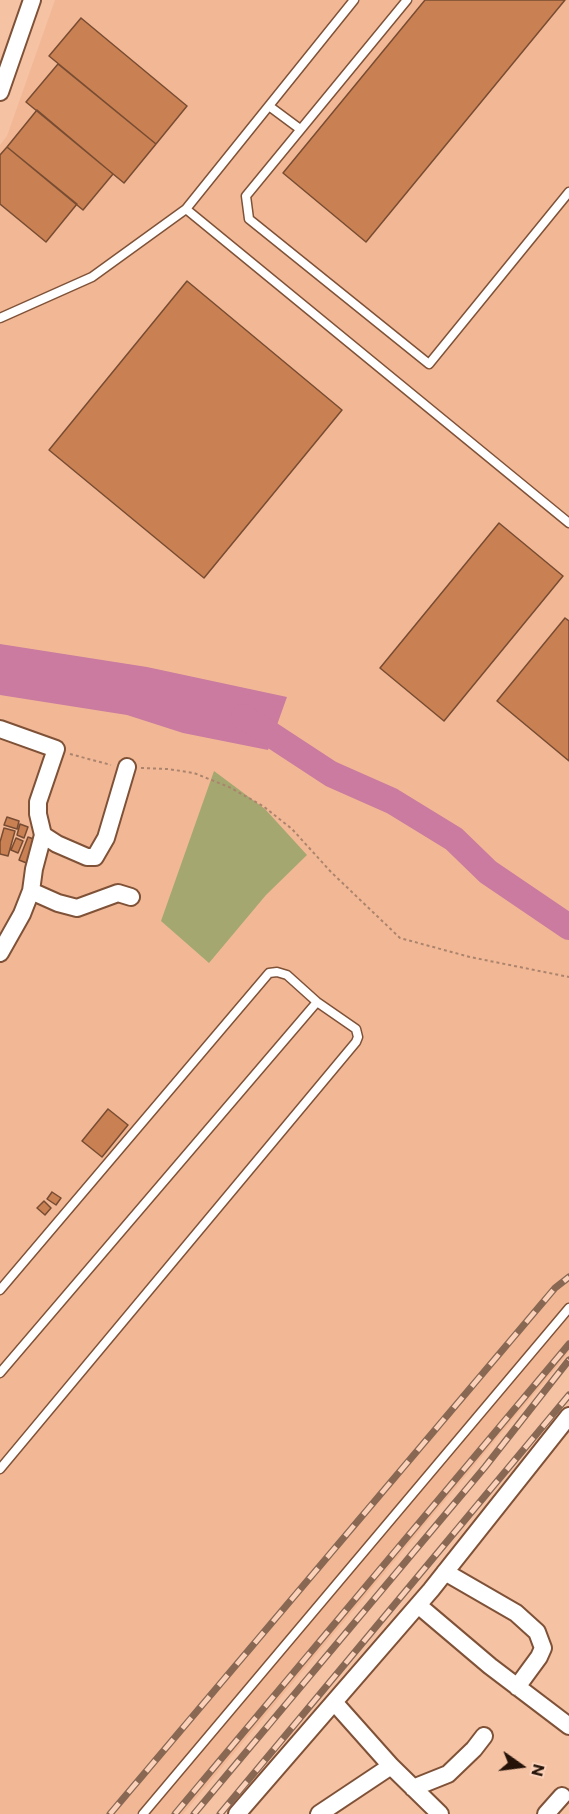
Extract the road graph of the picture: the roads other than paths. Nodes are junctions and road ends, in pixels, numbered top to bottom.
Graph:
1 (32, 0) edge
2 (354, 0) edge
3 (406, 0) edge
4 (0, 92) edge
5 (269, 106) junction
6 (300, 129) junction
7 (569, 192) edge
8 (186, 209) junction
9 (0, 318) edge
10 (569, 523) edge
11 (0, 729) edge
12 (127, 767) road end
13 (43, 835) junction
14 (31, 891) junction
15 (131, 897) dead end
16 (0, 953) edge
17 (317, 1002) junction
18 (0, 1290) edge
19 (569, 1308) edge
20 (0, 1373) edge
21 (569, 1416) edge
22 (1, 1464) edge
23 (445, 1572) junction
24 (418, 1605) junction
25 (517, 1687) junction
26 (334, 1702) junction
27 (569, 1726) edge
28 (484, 1736) dead end
29 (391, 1766) junction
30 (413, 1788) junction
31 (566, 1795) edge
32 (143, 1814) edge
33 (237, 1814) edge
34 (319, 1814) edge
35 (440, 1814) edge
36 (546, 1814) edge

1 - 4 street
2 - 5 lane
3 - 6 lane
5 - 6 lane
5 - 8 lane
6 - 7 lane
8 - 9 lane
8 - 10 lane
11 - 13 street
12 - 13 street
13 - 14 street
14 - 15 street
14 - 16 street
17 - 18 lane
17 - 20 lane
17 - 22 lane
19 - 32 lane
21 - 23 street
23 - 24 street
23 - 25 street
24 - 25 street
24 - 26 street
25 - 27 street
26 - 29 street
26 - 33 street
28 - 30 street
29 - 30 street
29 - 34 street
30 - 35 street
31 - 36 street

